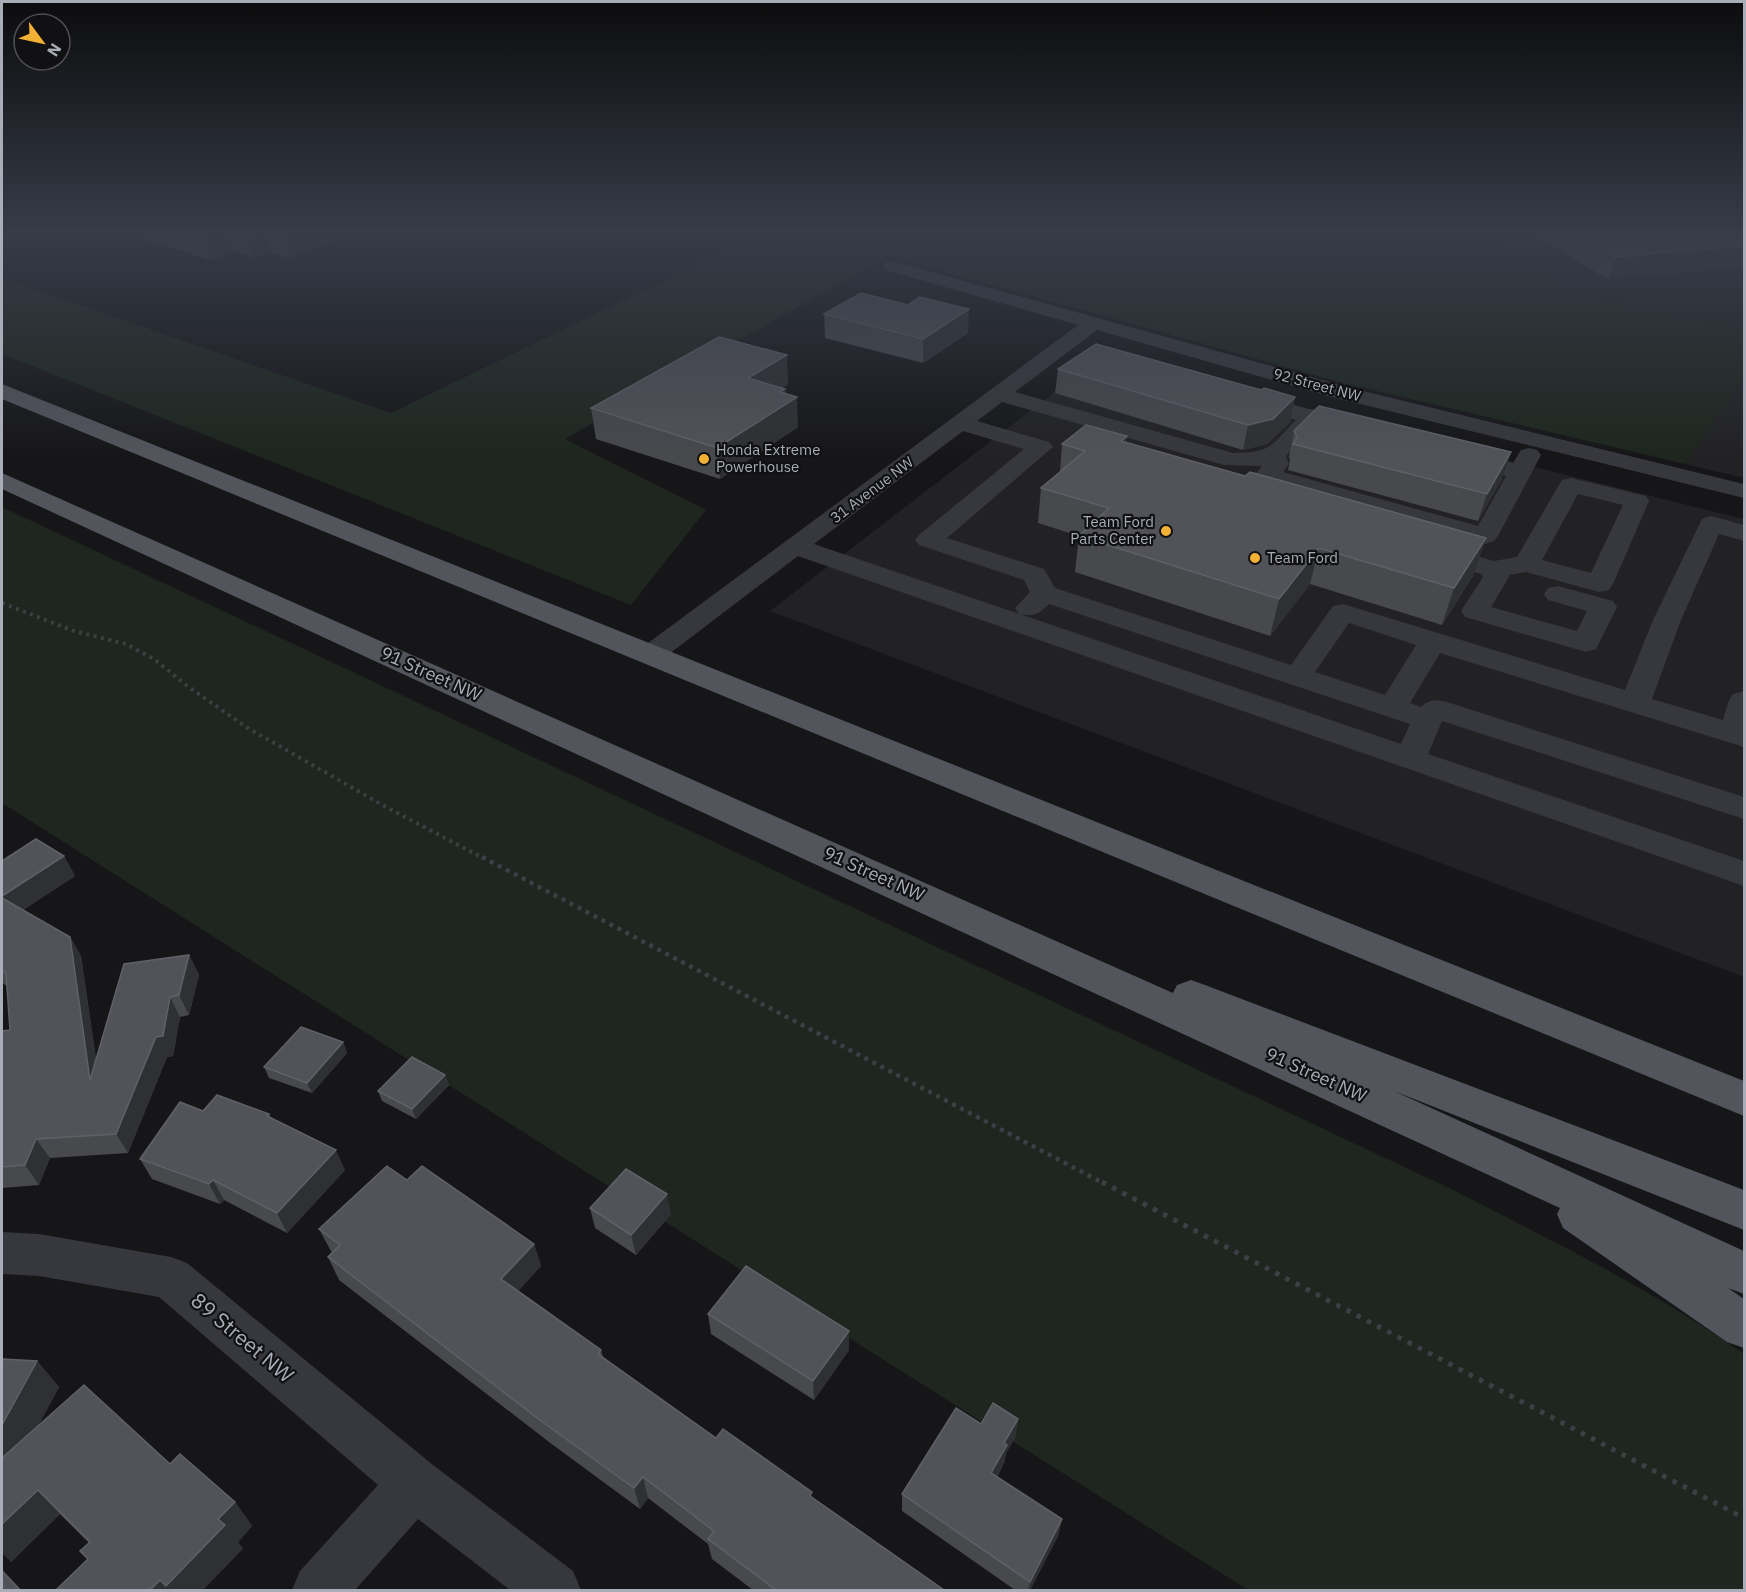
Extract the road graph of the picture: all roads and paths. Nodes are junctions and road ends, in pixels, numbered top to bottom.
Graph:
1 (1041, 308) edge
2 (1093, 323) junction
3 (2, 391) edge
4 (1224, 392) edge
5 (999, 394) junction
6 (1336, 396) junction
7 (1312, 416) junction
8 (961, 423) junction
9 (1369, 433) edge
10 (1537, 440) junction
11 (1438, 451) edge
12 (1274, 455) junction
13 (1520, 472) junction
14 (2, 480) edge
15 (1744, 491) edge
16 (1408, 531) junction
17 (1744, 533) edge
18 (796, 547) junction
19 (1527, 564) dead end
20 (1044, 593) junction
21 (2, 603) edge
22 (1015, 622) junction
23 (1433, 641) junction
24 (650, 655) junction
25 (1298, 676) junction
26 (1744, 700) edge
27 (1635, 703) junction
28 (1393, 707) junction
29 (1427, 719) junction
30 (1740, 736) edge
31 (1410, 759) junction
32 (1744, 808) edge
33 (815, 848) junction
34 (1744, 874) edge
35 (1575, 1030) junction
36 (1744, 1089) edge
37 (1744, 1099) edge
38 (1488, 1153) junction
39 (1744, 1210) edge
40 (20, 1254) edge
41 (1744, 1273) edge
42 (1744, 1326) edge
43 (415, 1483) junction
44 (1744, 1518) edge
45 (319, 1590) edge
46 (554, 1590) edge

1 - 2 street, 92 Street NW
2 - 5 street, 31 Avenue NW
2 - 6 street, 92 Street NW
3 - 24 main road
4 - 7 street
5 - 8 street, 31 Avenue NW
5 - 12 street
6 - 7 street
6 - 10 street, 92 Street NW
7 - 9 street
7 - 12 street
8 - 18 street, 31 Avenue NW
8 - 20 street
10 - 13 street
10 - 15 street, 92 Street NW
11 - 13 street
12 - 16 street
13 - 16 street
14 - 33 main road, 91 Street NW
16 - 19 street
17 - 27 street
18 - 22 street
18 - 24 street, 31 Avenue NW
20 - 22 street
20 - 25 street
21 - 44 path
22 - 31 street
23 - 25 street
23 - 27 street
23 - 28 street
24 - 35 main road
25 - 28 street
26 - 30 street
27 - 30 street
28 - 29 street
29 - 31 street
29 - 32 street
31 - 34 street
33 - 38 main road, 91 Street NW
33 - 39 main road
35 - 36 main road
35 - 37 main road
38 - 41 main road, 91 Street NW
38 - 42 main road
40 - 43 street, 89 Street NW
43 - 45 street
43 - 46 street, 89 Street NW

